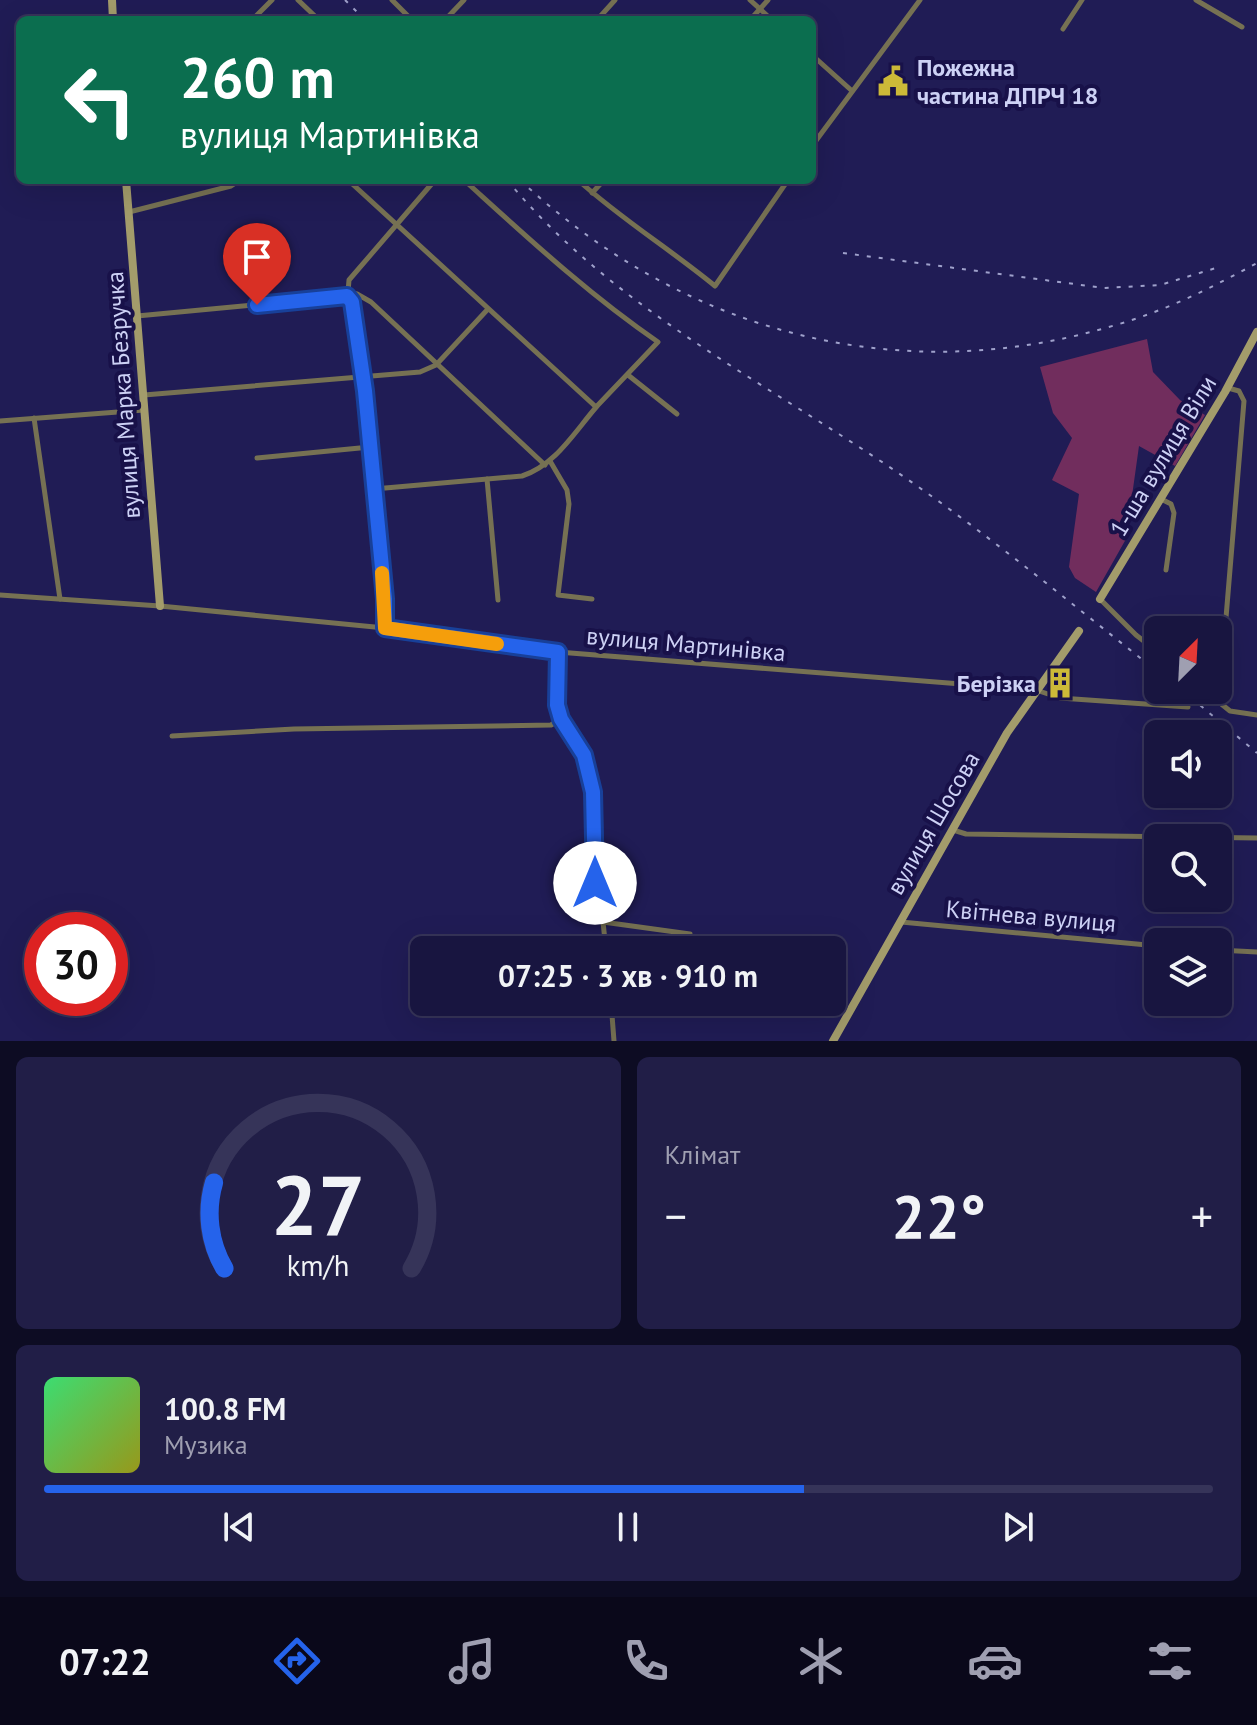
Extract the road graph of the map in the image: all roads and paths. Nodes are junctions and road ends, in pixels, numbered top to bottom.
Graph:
1 (272, 0) edge
2 (298, 0) edge
3 (392, 0) edge
4 (464, 0) edge
5 (615, 0) edge
6 (750, 0) edge
7 (768, 0) edge
8 (920, 0) edge
9 (1082, 0) edge
10 (1196, 0) edge
11 (760, 9) junction
12 (256, 16) edge
13 (315, 16) edge
14 (408, 16) edge
15 (449, 16) edge
16 (601, 16) edge
17 (754, 16) edge
18 (768, 16) edge
19 (1242, 27) dead end
20 (1063, 29) dead end
21 (816, 59) edge
22 (851, 90) junction
23 (816, 140) edge
24 (126, 184) edge
25 (234, 184) edge
26 (352, 184) edge
27 (432, 184) edge
28 (468, 184) edge
29 (582, 184) edge
30 (600, 184) edge
31 (785, 184) edge
32 (592, 193) junction
33 (129, 212) junction
34 (396, 226) junction
35 (347, 294) junction
36 (488, 309) junction
37 (137, 316) junction
38 (1257, 332) edge
39 (436, 365) junction
40 (628, 375) junction
41 (363, 376) junction
42 (1228, 387) junction
43 (143, 395) junction
44 (596, 407) junction
45 (144, 410) junction
46 (677, 414) dead end
47 (34, 418) junction
48 (0, 421) edge
49 (370, 447) junction
50 (257, 458) dead end
51 (548, 463) junction
52 (487, 479) junction
53 (374, 489) junction
54 (1161, 499) junction
55 (1166, 570) dead end
56 (0, 595) edge
57 (60, 599) junction
58 (592, 599) dead end
59 (1100, 599) joint
60 (498, 600) dead end
61 (160, 606) junction
62 (1226, 616) edge
63 (385, 628) junction
64 (1079, 631) dead end
65 (1144, 641) edge
66 (558, 652) junction
67 (1036, 690) junction
68 (1221, 704) edge
69 (1188, 707) dead end
70 (1257, 715) edge
71 (561, 719) junction
72 (172, 736) dead end
73 (952, 830) junction
74 (1257, 838) edge
75 (603, 922) junction
76 (900, 922) junction
77 (690, 934) dead end
78 (604, 936) edge
79 (1144, 945) edge
80 (1232, 951) edge
81 (1257, 952) edge
82 (612, 1016) edge
83 (614, 1041) edge
84 (833, 1041) edge

1 - 12 street
2 - 13 street
3 - 14 street
4 - 15 street
5 - 16 street
6 - 11 street
7 - 11 street
8 - 22 street
9 - 20 street
10 - 19 street
11 - 17 street
11 - 18 street
21 - 22 street
22 - 23 street
24 - 33 main road, вулиця Марка Безручка
25 - 33 street
26 - 34 street
27 - 34 street
28 - 40 street
29 - 32 street
30 - 32 street
31 - 32 street
33 - 37 main road, вулиця Марка Безручка
34 - 35 street
34 - 36 street
35 - 37 street
35 - 39 street
35 - 41 street
36 - 39 street
36 - 44 street
37 - 43 main road, вулиця Марка Безручка
38 - 42 main road, 1-ша вулиця Віли
39 - 41 street
39 - 51 street
40 - 44 street
40 - 46 street
41 - 43 street
41 - 49 street
42 - 54 main road, 1-ша вулиця Віли
42 - 62 street
43 - 45 main road, вулиця Марка Безручка
44 - 51 street
45 - 47 street
45 - 61 main road, вулиця Марка Безручка
47 - 48 street
47 - 57 street
49 - 50 street
49 - 53 street
51 - 52 street
51 - 58 street
52 - 53 street
52 - 60 street
53 - 63 street
54 - 55 street
54 - 59 main road, 1-ша вулиця Віли
56 - 57 street, вулиця Мартинівка
57 - 61 street, вулиця Мартинівка
59 - 65 street
61 - 63 street, вулиця Мартинівка
63 - 66 street, вулиця Мартинівка
64 - 67 main road, вулиця Шосова
66 - 67 street, вулиця Мартинівка
66 - 71 street
67 - 69 street, вулиця Мартинівка
67 - 73 main road, вулиця Шосова
68 - 70 street
71 - 72 street
71 - 75 street
73 - 74 street
73 - 76 main road, вулиця Шосова
75 - 77 street
75 - 78 street
76 - 79 street, Квітнева вулиця
76 - 84 main road, вулиця Шосова
80 - 81 street
82 - 83 street

